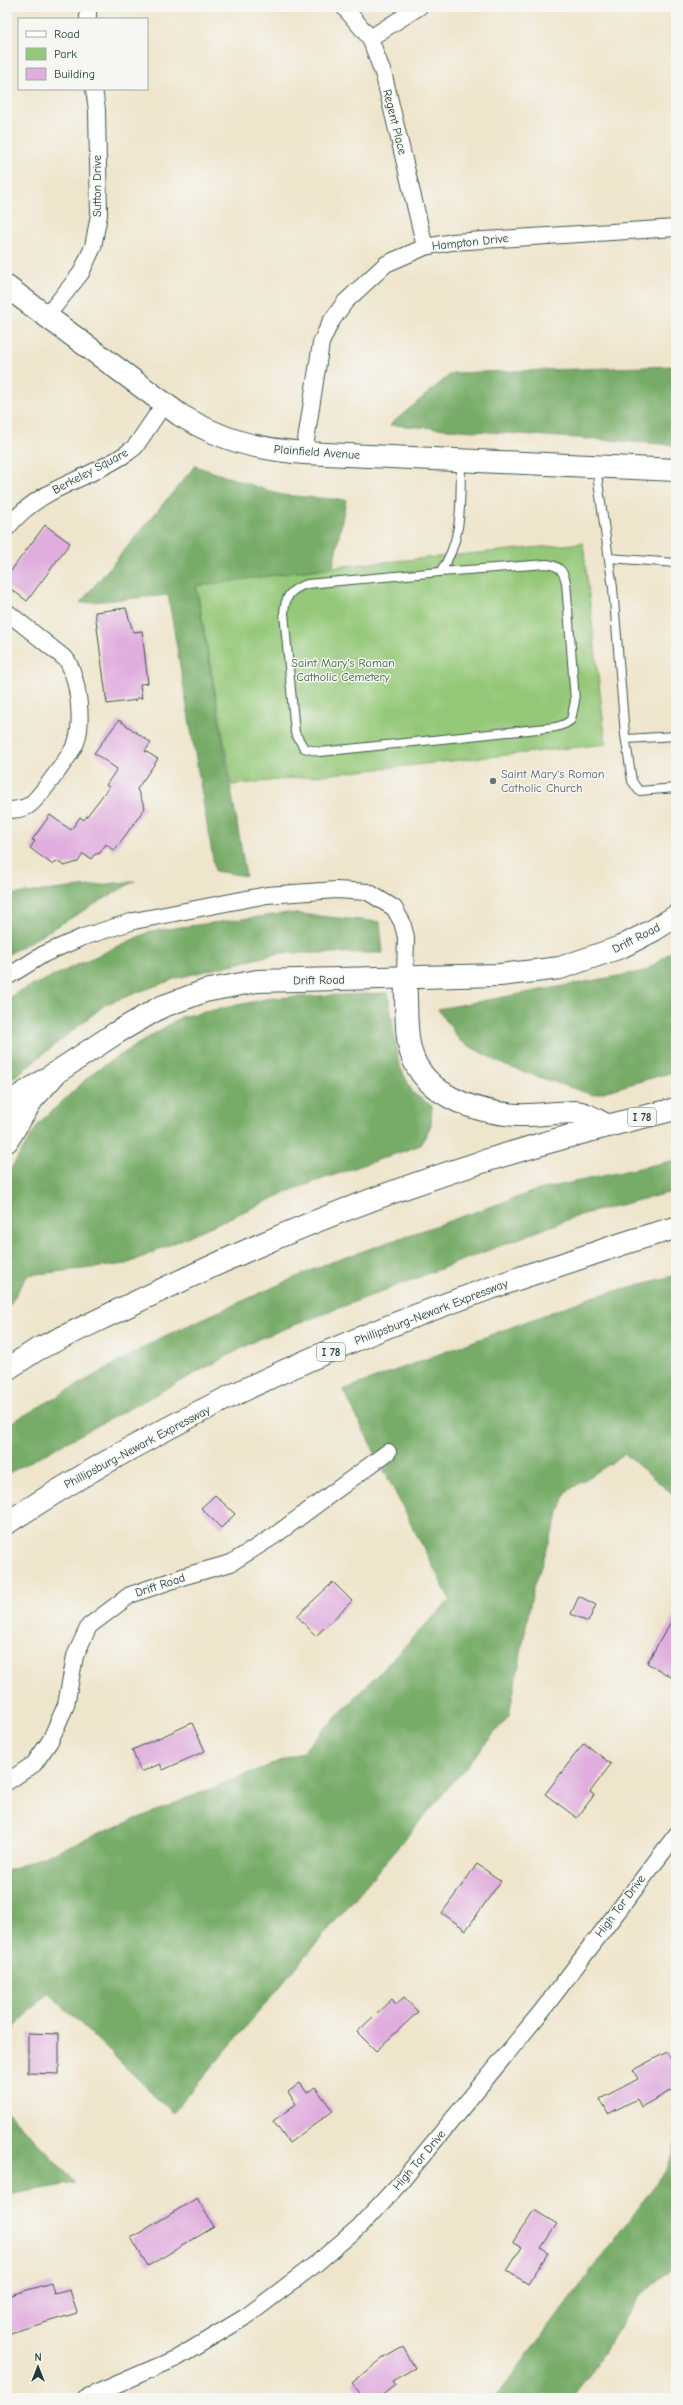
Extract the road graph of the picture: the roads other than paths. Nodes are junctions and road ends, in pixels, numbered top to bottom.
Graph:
1 (88, 7) edge
2 (344, 7) edge
3 (419, 7) edge
4 (88, 18) edge
5 (370, 38) junction
6 (94, 90) edge
7 (676, 228) edge
8 (425, 247) junction
9 (7, 287) edge
10 (46, 317) junction
11 (164, 404) junction
12 (304, 453) junction
13 (461, 460) junction
14 (596, 467) junction
15 (676, 470) edge
16 (7, 528) edge
17 (609, 558) junction
18 (676, 563) edge
19 (440, 572) junction
20 (7, 612) edge
21 (676, 736) edge
22 (626, 739) junction
23 (676, 788) edge
24 (7, 810) edge
25 (676, 916) edge
26 (7, 977) edge
27 (406, 977) junction
28 (57, 1072) junction
29 (7, 1104) edge
30 (676, 1109) edge
31 (608, 1126) junction
32 (7, 1140) edge
33 (676, 1228) edge
34 (7, 1368) edge
35 (388, 1452) dead end
36 (7, 1523) edge
37 (7, 1782) edge
38 (676, 1834) edge
39 (85, 2398) edge

1 - 4 street
2 - 5 street, Regent Place
3 - 5 street
5 - 8 street, Regent Place
6 - 10 street, Sutton Drive
7 - 8 street, Hampton Drive
8 - 12 street, Hampton Drive
9 - 10 main road, Plainfield Avenue
10 - 11 main road, Plainfield Avenue
11 - 12 main road, Plainfield Avenue
11 - 16 street, Berkeley Square
12 - 13 main road, Plainfield Avenue
13 - 14 main road, Plainfield Avenue
13 - 19 lane
14 - 15 main road, Plainfield Avenue
14 - 17 lane
17 - 18 lane
17 - 22 lane
19 - 19 lane
20 - 24 street
21 - 22 lane
22 - 23 lane
25 - 27 main road, Drift Road
26 - 27 street
27 - 28 main road, Drift Road
27 - 31 main road
28 - 29 main road
28 - 32 main road, Drift Road
30 - 31 main road, I 78
31 - 34 main road, I 78
33 - 36 main road, Phillipsburg-Newark Expressway / I 78
35 - 37 street, Drift Road
38 - 39 street, High Tor Drive

